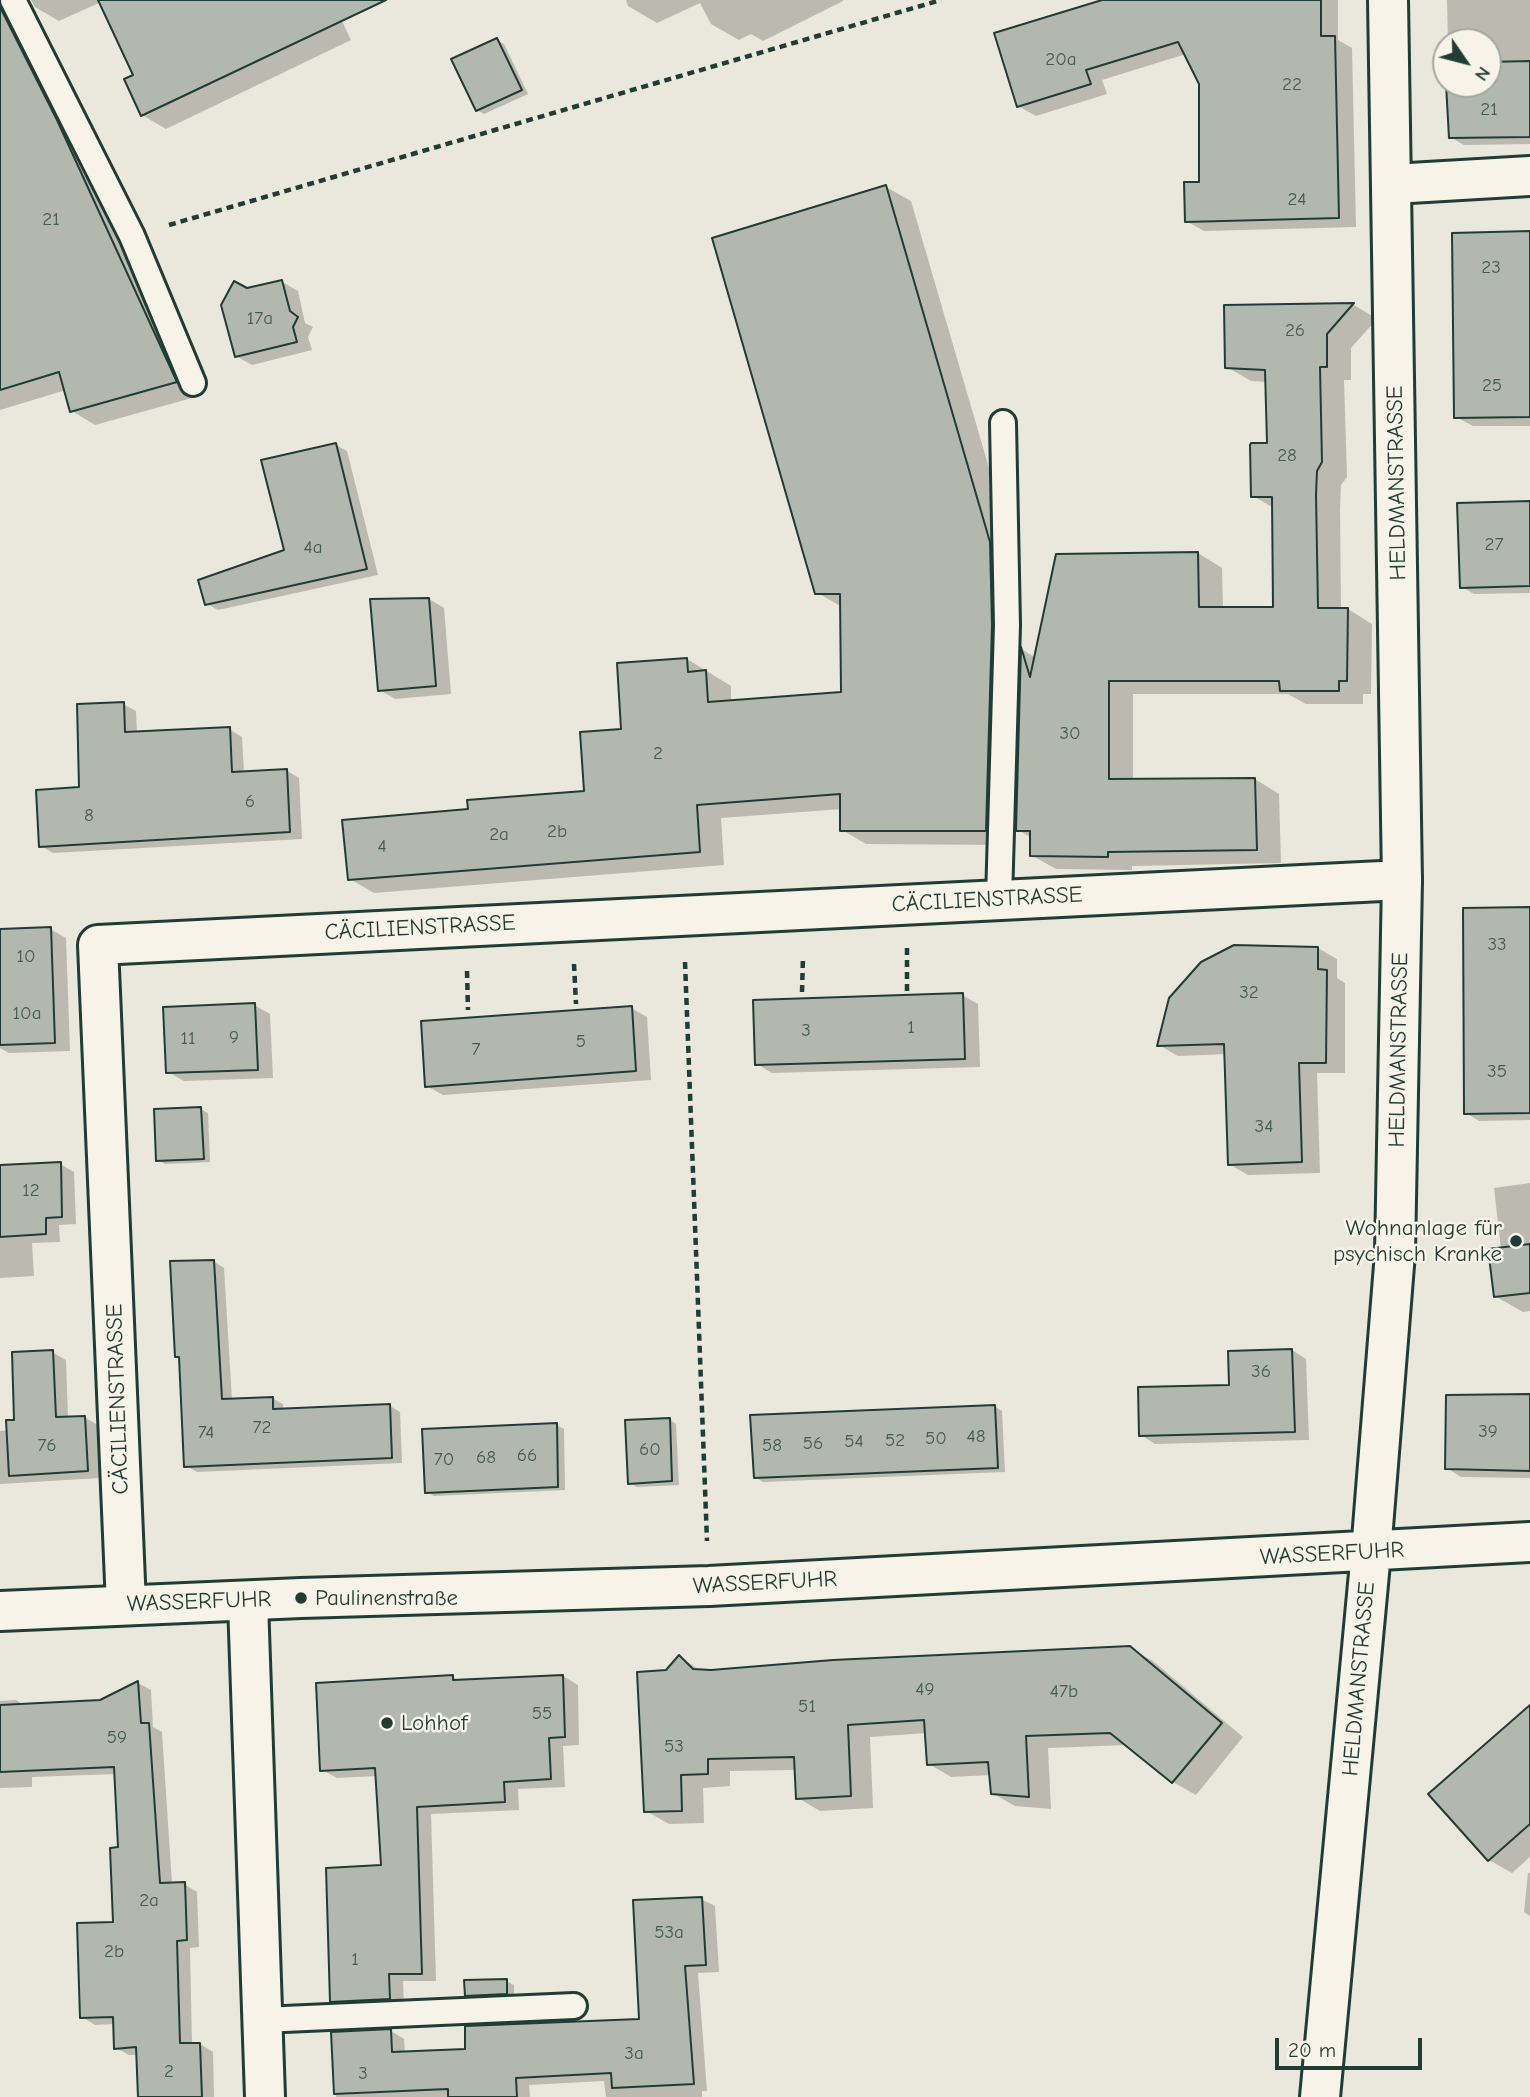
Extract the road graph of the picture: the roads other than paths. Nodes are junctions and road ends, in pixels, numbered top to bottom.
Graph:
1 (13, 0) edge
2 (1388, 0) edge
3 (1530, 176) edge
4 (1393, 184) junction
5 (193, 383) dead end
6 (1003, 423) dead end
7 (1402, 880) junction
8 (999, 899) junction
9 (1530, 1542) edge
10 (1371, 1552) junction
11 (248, 1602) junction
12 (127, 1605) junction
13 (0, 1611) edge
14 (574, 2006) dead end
15 (262, 2020) junction
16 (265, 2097) edge
17 (1320, 2097) edge

1 - 5 lane
2 - 4 street, HELDMANSTRASSE
3 - 4 street
4 - 7 street, HELDMANSTRASSE
6 - 8 lane
7 - 8 street, CÄCILIENSTRASSE
7 - 10 street, HELDMANSTRASSE
8 - 12 street, CÄCILIENSTRASSE
9 - 10 street, WASSERFUHR
10 - 11 street, WASSERFUHR
10 - 17 street, HELDMANSTRASSE
11 - 12 street, WASSERFUHR
11 - 15 street
12 - 13 street, WASSERFUHR
14 - 15 lane
15 - 16 street

